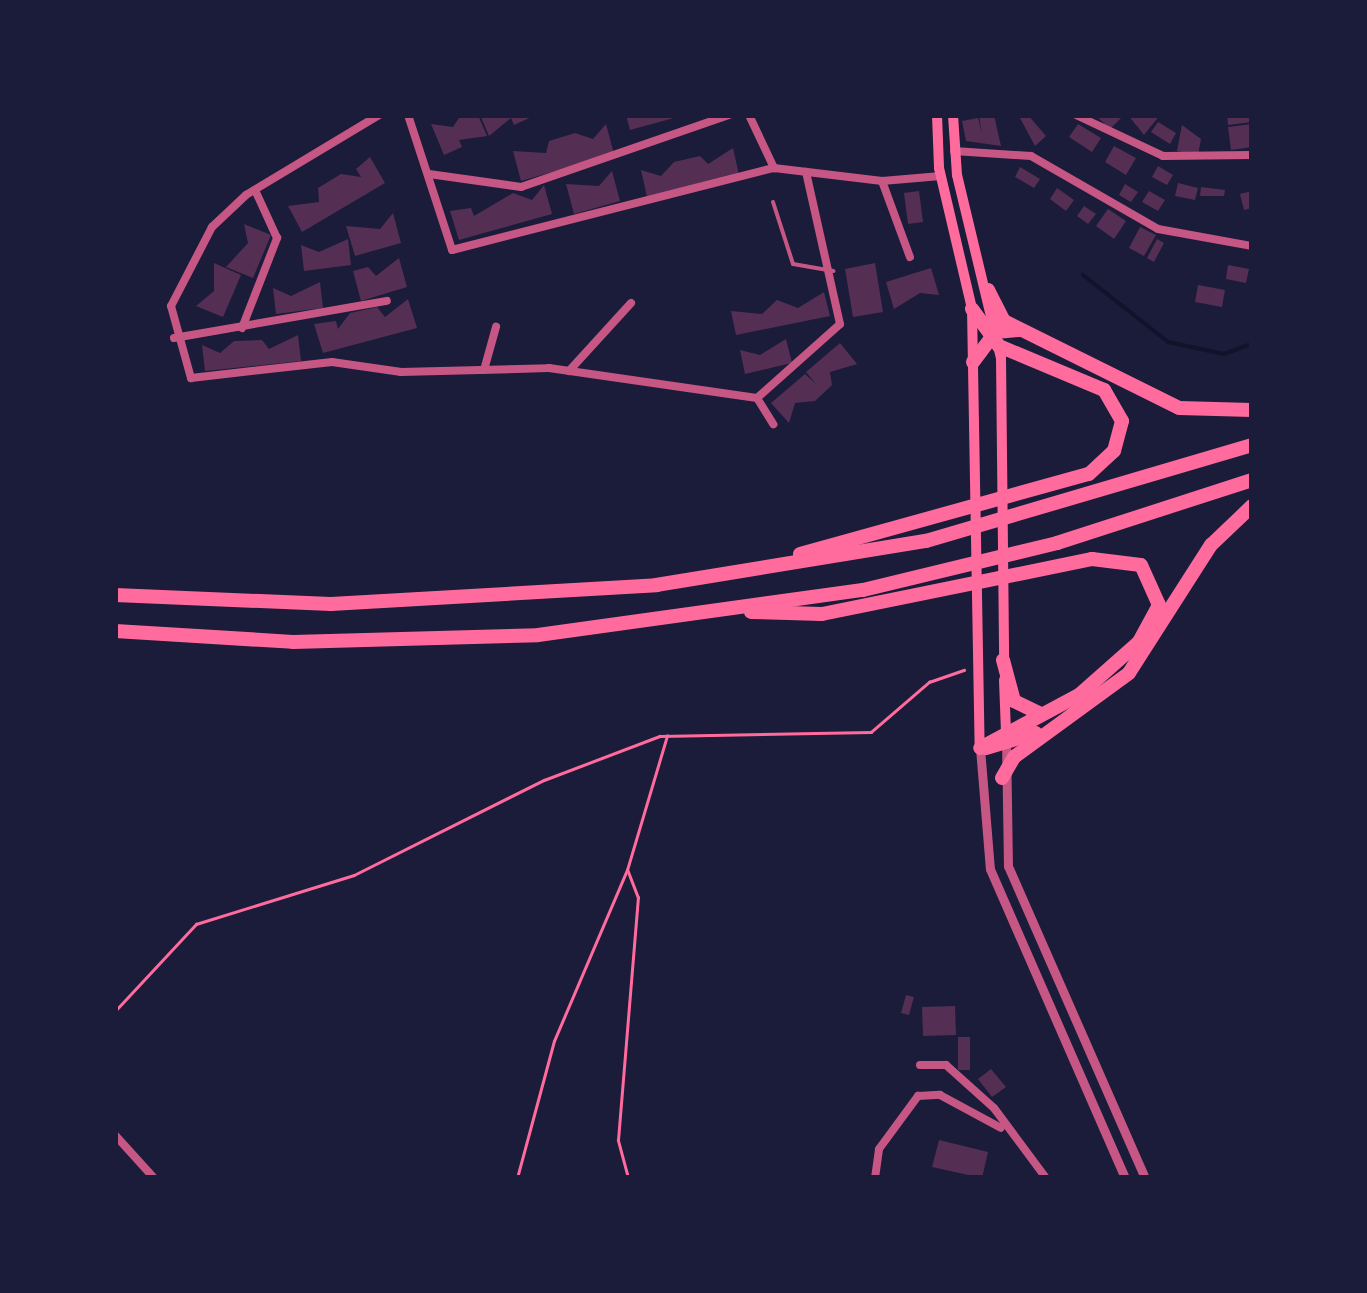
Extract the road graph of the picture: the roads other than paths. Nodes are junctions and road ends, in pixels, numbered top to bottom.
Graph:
1 (379, 115) edge
2 (408, 115) edge
3 (729, 115) edge
4 (749, 115) edge
5 (938, 115) edge
6 (953, 115) edge
7 (1076, 115) edge
8 (954, 152) junction
9 (1252, 155) edge
10 (774, 168) junction
11 (806, 172) junction
12 (429, 174) junction
13 (941, 176) junction
14 (882, 180) junction
15 (255, 190) junction
16 (773, 202) dead end
17 (1252, 246) edge
18 (910, 257) dead end
19 (834, 270) junction
20 (988, 290) junction
21 (388, 301) dead end
22 (631, 303) dead end
23 (972, 308) junction
24 (496, 327) dead end
25 (242, 328) junction
26 (1019, 330) junction
27 (174, 338) junction
28 (996, 344) junction
29 (974, 362) junction
30 (484, 370) junction
31 (569, 371) junction
32 (756, 398) junction
33 (1252, 410) edge
34 (773, 424) dead end
35 (1252, 445) edge
36 (1252, 480) edge
37 (1252, 506) edge
38 (708, 577) junction
39 (115, 596) edge
40 (710, 611) junction
41 (115, 632) edge
42 (1004, 660) junction
43 (1042, 714) junction
44 (1054, 725) junction
45 (1006, 739) junction
46 (980, 748) junction
47 (1002, 778) junction
48 (920, 1065) dead end
49 (1001, 1128) junction
50 (115, 1135) edge
51 (154, 1178) edge
52 (875, 1178) edge
53 (1046, 1178) edge
54 (1125, 1178) edge
55 (1145, 1178) edge

1 - 15 street
2 - 12 street
3 - 12 street
4 - 10 street
5 - 13 main road
6 - 8 main road
7 - 9 street
8 - 17 street
8 - 20 main road
10 - 11 street
10 - 12 street
11 - 14 street
11 - 19 street
13 - 14 street
13 - 23 main road
14 - 18 street
15 - 25 street
15 - 27 street
16 - 19 lane
19 - 32 street
20 - 26 highway
20 - 28 main road
21 - 25 street
22 - 31 street
23 - 28 highway
23 - 29 main road
24 - 30 street
25 - 27 street
26 - 28 highway
26 - 33 highway
27 - 30 street
28 - 29 highway
28 - 38 highway
28 - 42 main road
29 - 46 main road
30 - 31 street
31 - 32 street
32 - 34 street
35 - 38 highway
36 - 40 highway
37 - 44 highway
38 - 39 highway
40 - 41 highway
40 - 43 highway
42 - 43 highway
42 - 45 main road
43 - 45 highway
44 - 45 highway
44 - 47 highway
45 - 46 highway
45 - 47 street
46 - 54 street
47 - 55 street
48 - 49 street
49 - 52 street
49 - 53 street
50 - 51 street

